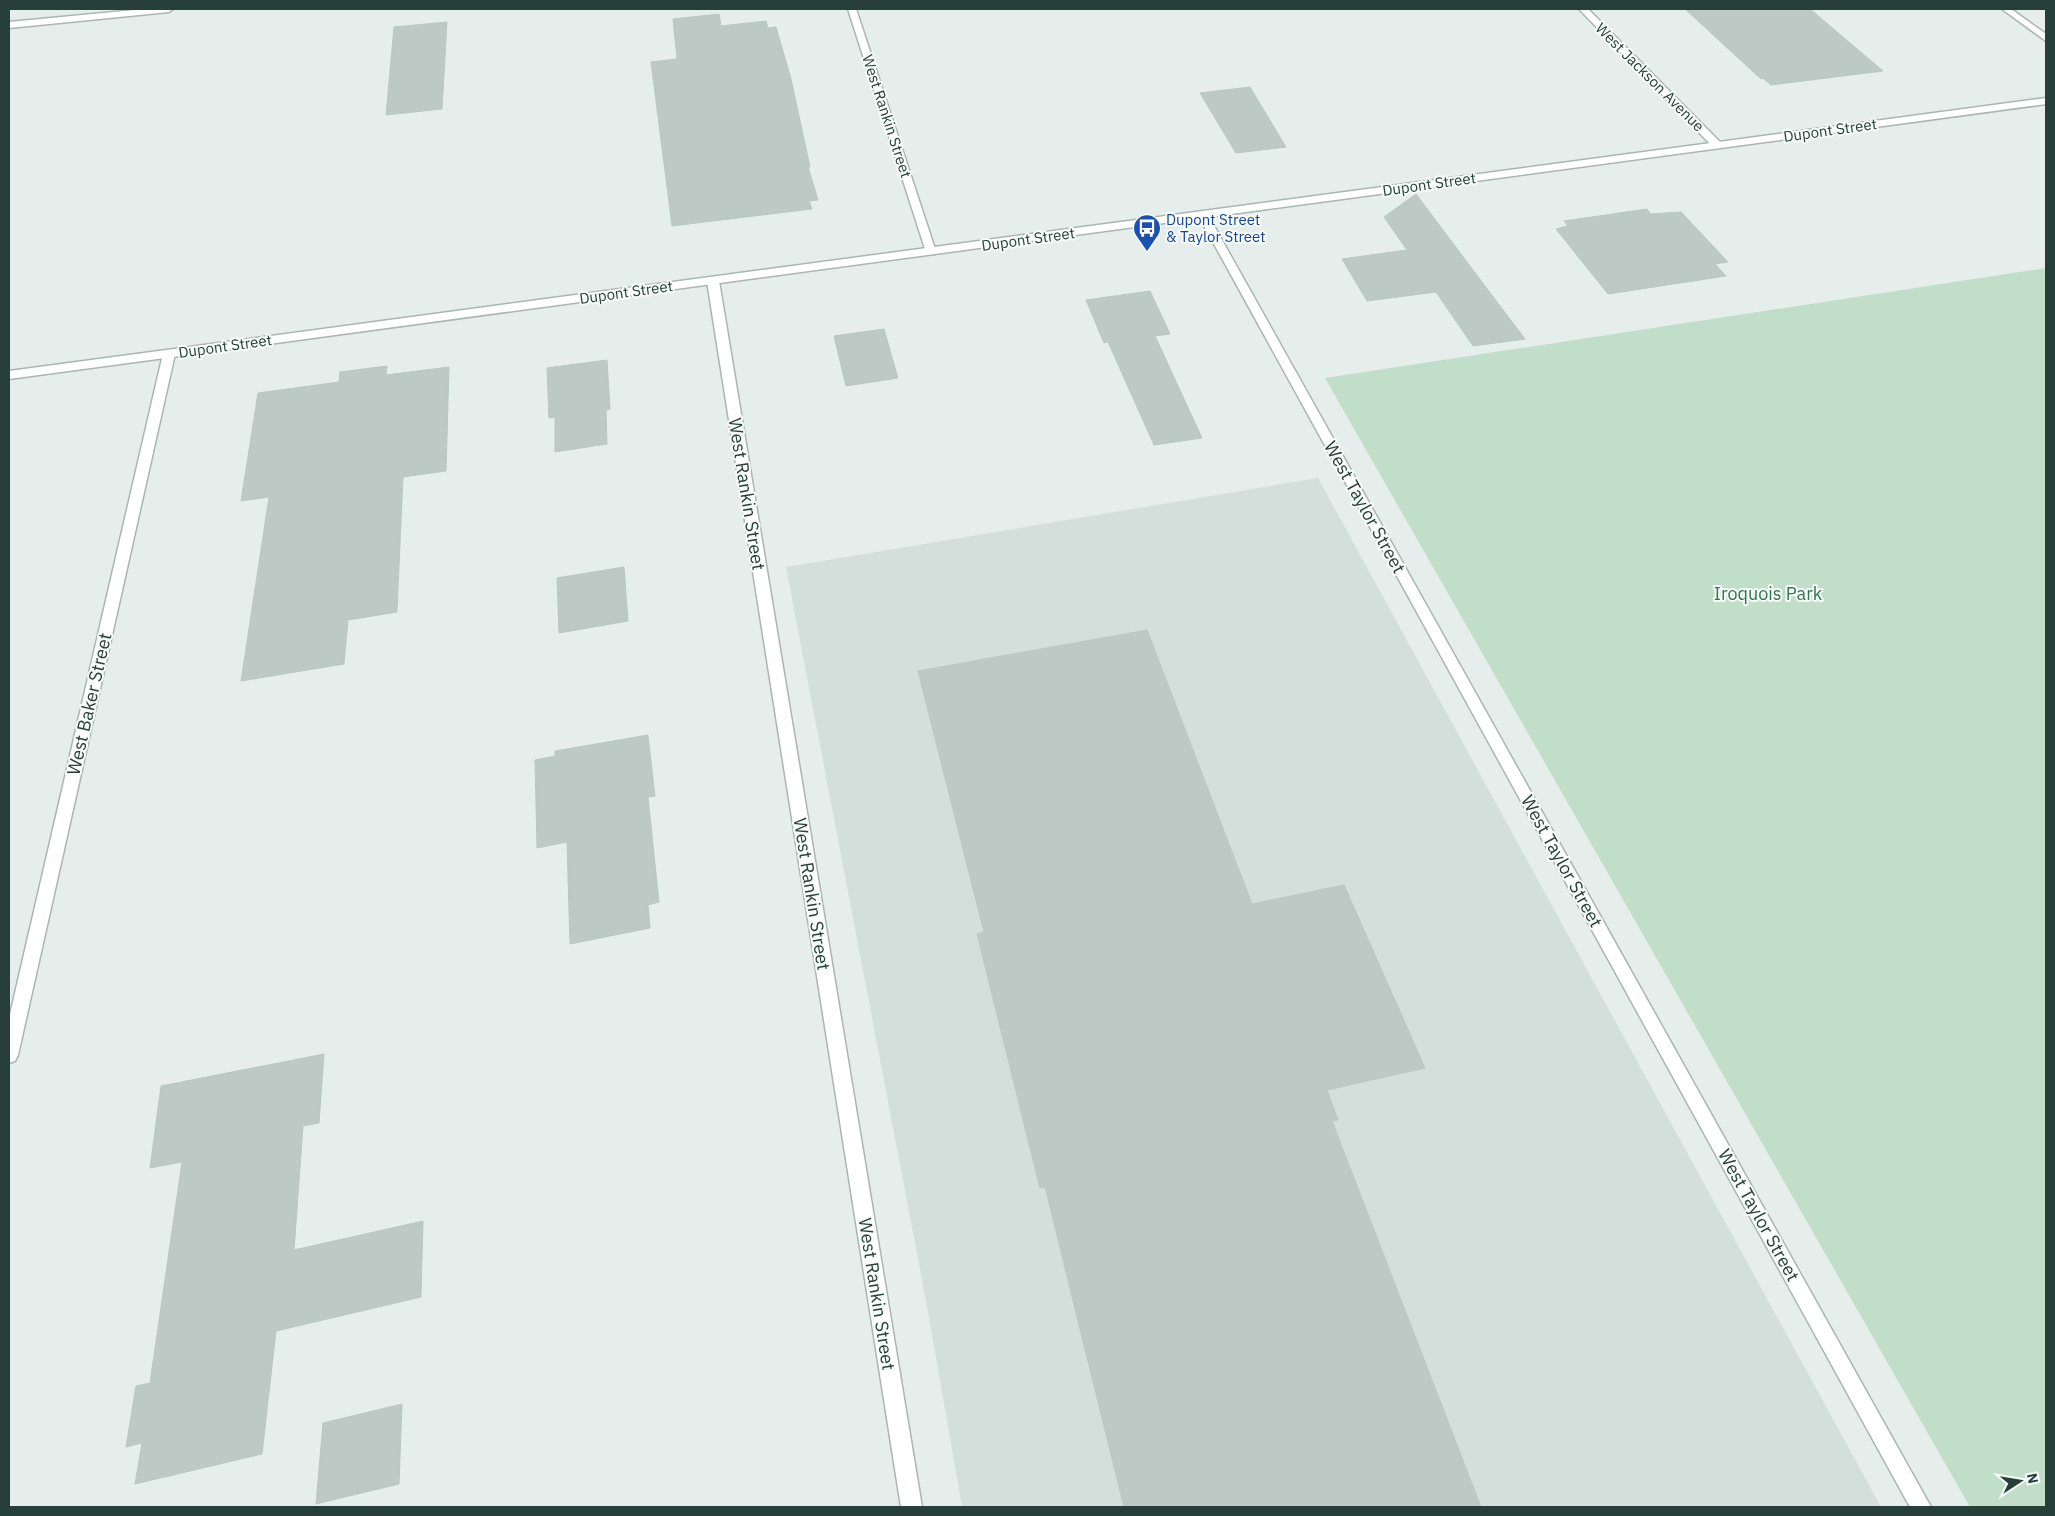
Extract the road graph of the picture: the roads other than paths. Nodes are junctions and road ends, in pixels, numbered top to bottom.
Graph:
1 (169, 9) edge
2 (852, 9) edge
3 (1583, 9) edge
4 (2006, 9) edge
5 (9, 25) edge
6 (2046, 38) edge
7 (2046, 101) edge
8 (1717, 145) junction
9 (1203, 215) junction
10 (931, 252) junction
11 (713, 281) junction
12 (169, 354) junction
13 (9, 375) edge
14 (9, 1055) edge
15 (912, 1507) edge
16 (1921, 1507) edge

1 - 5 street
2 - 10 street, West Rankin Street
3 - 8 street, West Jackson Avenue
4 - 6 street
7 - 8 street, Dupont Street
8 - 9 street, Dupont Street
9 - 10 street, Dupont Street
9 - 16 street, West Taylor Street
10 - 11 street, Dupont Street
11 - 12 street, Dupont Street
11 - 15 street, West Rankin Street
12 - 13 street, Dupont Street
12 - 14 street, West Baker Street

